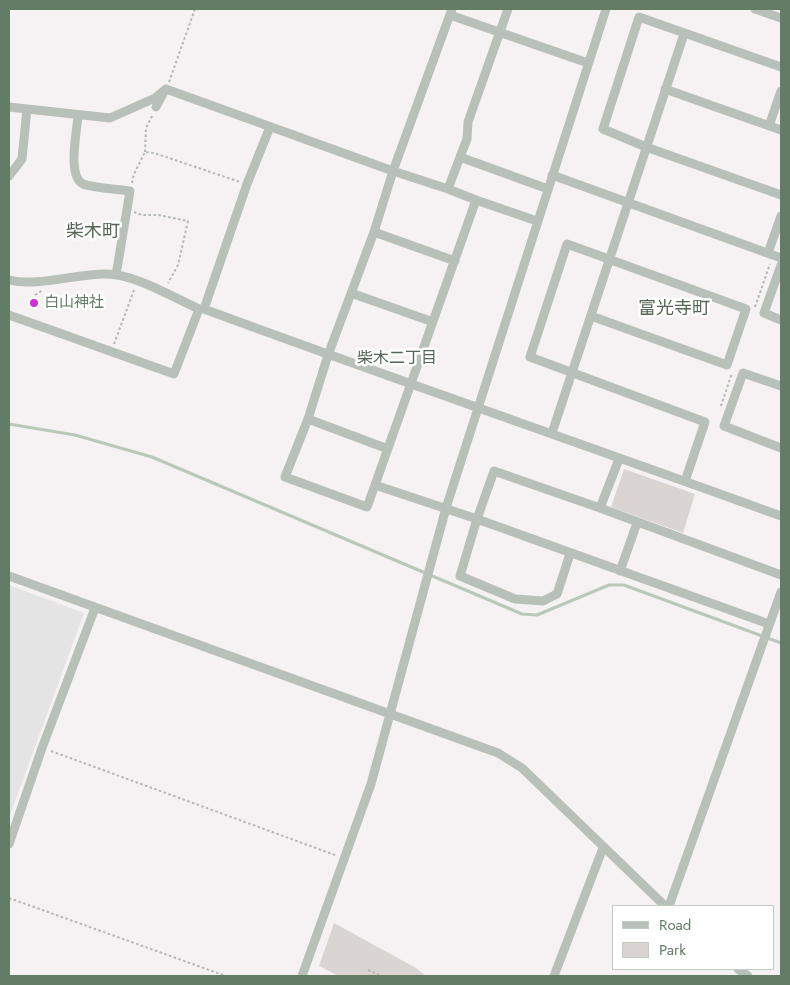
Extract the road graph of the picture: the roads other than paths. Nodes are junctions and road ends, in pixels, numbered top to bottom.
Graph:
1 (508, 9) edge
2 (606, 9) edge
3 (755, 9) edge
4 (451, 12) edge
5 (781, 18) edge
6 (499, 32) junction
7 (684, 34) junction
8 (588, 62) junction
9 (781, 67) edge
10 (166, 89) junction
11 (665, 89) junction
12 (781, 91) edge
13 (9, 107) edge
14 (156, 108) road end
15 (27, 109) junction
16 (78, 116) junction
17 (769, 126) junction
18 (270, 127) junction
19 (781, 130) edge
20 (646, 147) junction
21 (460, 157) junction
22 (393, 171) junction
23 (552, 175) junction
24 (9, 176) edge
25 (448, 189) junction
26 (548, 189) junction
27 (781, 194) edge
28 (476, 200) junction
29 (627, 202) junction
30 (781, 216) edge
31 (537, 221) junction
32 (374, 232) junction
33 (768, 253) junction
34 (781, 258) edge
35 (610, 259) junction
36 (455, 261) junction
37 (781, 265) edge
38 (116, 275) junction
39 (9, 280) edge
40 (351, 293) junction
41 (202, 309) junction
42 (9, 315) edge
43 (591, 316) junction
44 (781, 320) edge
45 (433, 322) junction
46 (328, 355) junction
47 (572, 373) junction
48 (412, 384) junction
49 (781, 386) edge
50 (477, 408) junction
51 (308, 419) junction
52 (552, 433) junction
53 (781, 448) edge
54 (388, 449) junction
55 (620, 459) junction
56 (685, 481) junction
57 (375, 484) junction
58 (446, 508) junction
59 (600, 508) junction
60 (781, 516) edge
61 (477, 519) junction
62 (637, 523) junction
63 (570, 554) junction
64 (620, 571) junction
65 (781, 575) edge
66 (9, 576) edge
67 (781, 592) edge
68 (95, 608) junction
69 (768, 627) junction
70 (390, 714) junction
71 (9, 844) edge
72 (603, 848) junction
73 (663, 905) edge
74 (669, 905) edge
75 (302, 976) edge
76 (554, 976) edge

1 - 6 street
2 - 8 street
3 - 5 street
4 - 6 street
4 - 22 street
6 - 8 street
6 - 21 street
7 - 9 street
7 - 11 street
7 - 20 street
8 - 23 street
10 - 14 street
10 - 16 street
10 - 18 street
11 - 17 street
11 - 20 street
12 - 17 street
13 - 15 street
15 - 16 street
15 - 24 street
16 - 38 street
17 - 19 street
18 - 22 street
18 - 41 street
20 - 27 street
20 - 29 street
21 - 25 street
21 - 26 street
22 - 25 street
22 - 32 street
23 - 26 street
23 - 29 street
25 - 28 street
26 - 31 street
28 - 31 street
28 - 36 street
29 - 33 street
29 - 35 street
30 - 33 street
31 - 50 street
32 - 36 street
32 - 40 street
33 - 34 street
35 - 43 street
35 - 43 street
35 - 47 street
36 - 45 street
37 - 44 street
38 - 39 street
38 - 41 street
40 - 45 street
40 - 46 street
41 - 42 street
41 - 46 street
43 - 47 street
45 - 48 street
46 - 48 street
46 - 51 street
47 - 52 street
47 - 56 street
48 - 50 street
48 - 54 street
49 - 53 street
50 - 52 street
50 - 58 street
51 - 54 street
51 - 57 street
52 - 55 street
54 - 57 street
55 - 56 street
55 - 59 street
56 - 60 street
57 - 58 street
58 - 61 street
58 - 70 street
59 - 61 street
59 - 62 street
61 - 63 street
61 - 63 street
62 - 64 street
62 - 65 street
63 - 64 street
64 - 69 street
66 - 68 street
67 - 69 street
68 - 70 street
68 - 71 street
69 - 74 street
70 - 72 street
70 - 75 street
72 - 73 street
72 - 76 street

